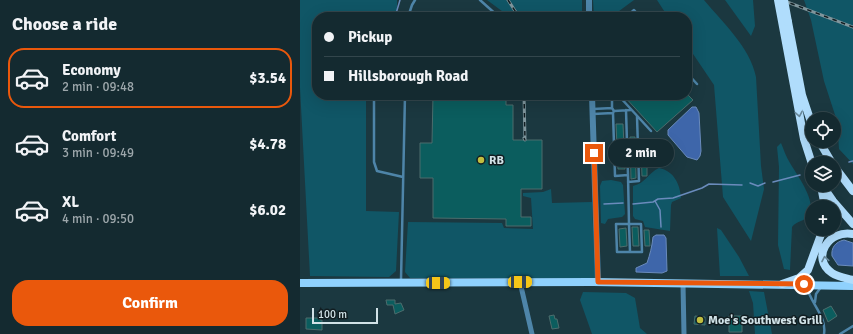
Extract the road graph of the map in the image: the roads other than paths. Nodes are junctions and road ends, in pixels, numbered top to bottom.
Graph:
1 (415, 0) edge
2 (480, 0) edge
3 (589, 0) edge
4 (778, 0) edge
5 (784, 0) edge
6 (410, 12) edge
7 (493, 12) edge
8 (589, 12) edge
9 (785, 21) junction
10 (692, 78) edge
11 (697, 84) dead end
12 (374, 100) edge
13 (405, 100) edge
14 (592, 100) edge
15 (612, 100) edge
16 (622, 100) edge
17 (626, 110) junction
18 (631, 110) junction
19 (613, 111) junction
20 (592, 112) junction
21 (808, 112) edge
22 (637, 116) junction
23 (651, 131) dead end
24 (809, 156) edge
25 (628, 175) junction
26 (841, 175) edge
27 (403, 177) junction
28 (628, 182) junction
29 (853, 191) edge
30 (827, 192) edge
31 (629, 224) junction
32 (853, 224) edge
33 (853, 234) edge
34 (820, 236) edge
35 (630, 252) junction
36 (853, 280) edge
37 (300, 282) edge
38 (520, 282) junction
39 (598, 282) junction
40 (401, 283) junction
41 (683, 284) junction
42 (782, 284) junction
43 (805, 284) junction
44 (823, 286) junction
45 (853, 286) edge
46 (815, 303) junction
47 (853, 326) edge
48 (532, 334) edge
49 (684, 334) edge
50 (824, 334) edge
51 (840, 334) edge

1 - 6 lane
2 - 7 lane
3 - 8 street
4 - 9 highway
5 - 9 highway, bridge
9 - 21 highway
9 -> 24 highway
10 - 11 lane
12 - 27 lane
13 - 27 lane
14 - 20 street
15 - 19 lane
16 - 18 lane
17 - 18 lane
17 - 19 lane
17 - 25 lane
18 - 22 lane
19 - 20 lane
19 - 25 lane
20 - 39 street
22 - 23 lane
22 - 28 lane
25 - 28 lane
26 - 29 highway
27 - 40 lane
28 - 31 lane
30 - 32 highway
31 - 35 lane
31 - 35 lane
31 - 35 lane
36 -> 33 highway
34 - 42 highway
36 - 43 main road
37 - 40 main road
38 - 39 main road
38 - 40 main road
38 - 48 street
39 - 41 main road
41 - 42 main road
41 - 49 street
42 - 43 main road
43 - 44 main road
43 - 46 lane
44 - 45 main road
44 - 46 lane
46 - 50 lane
47 - 51 lane

